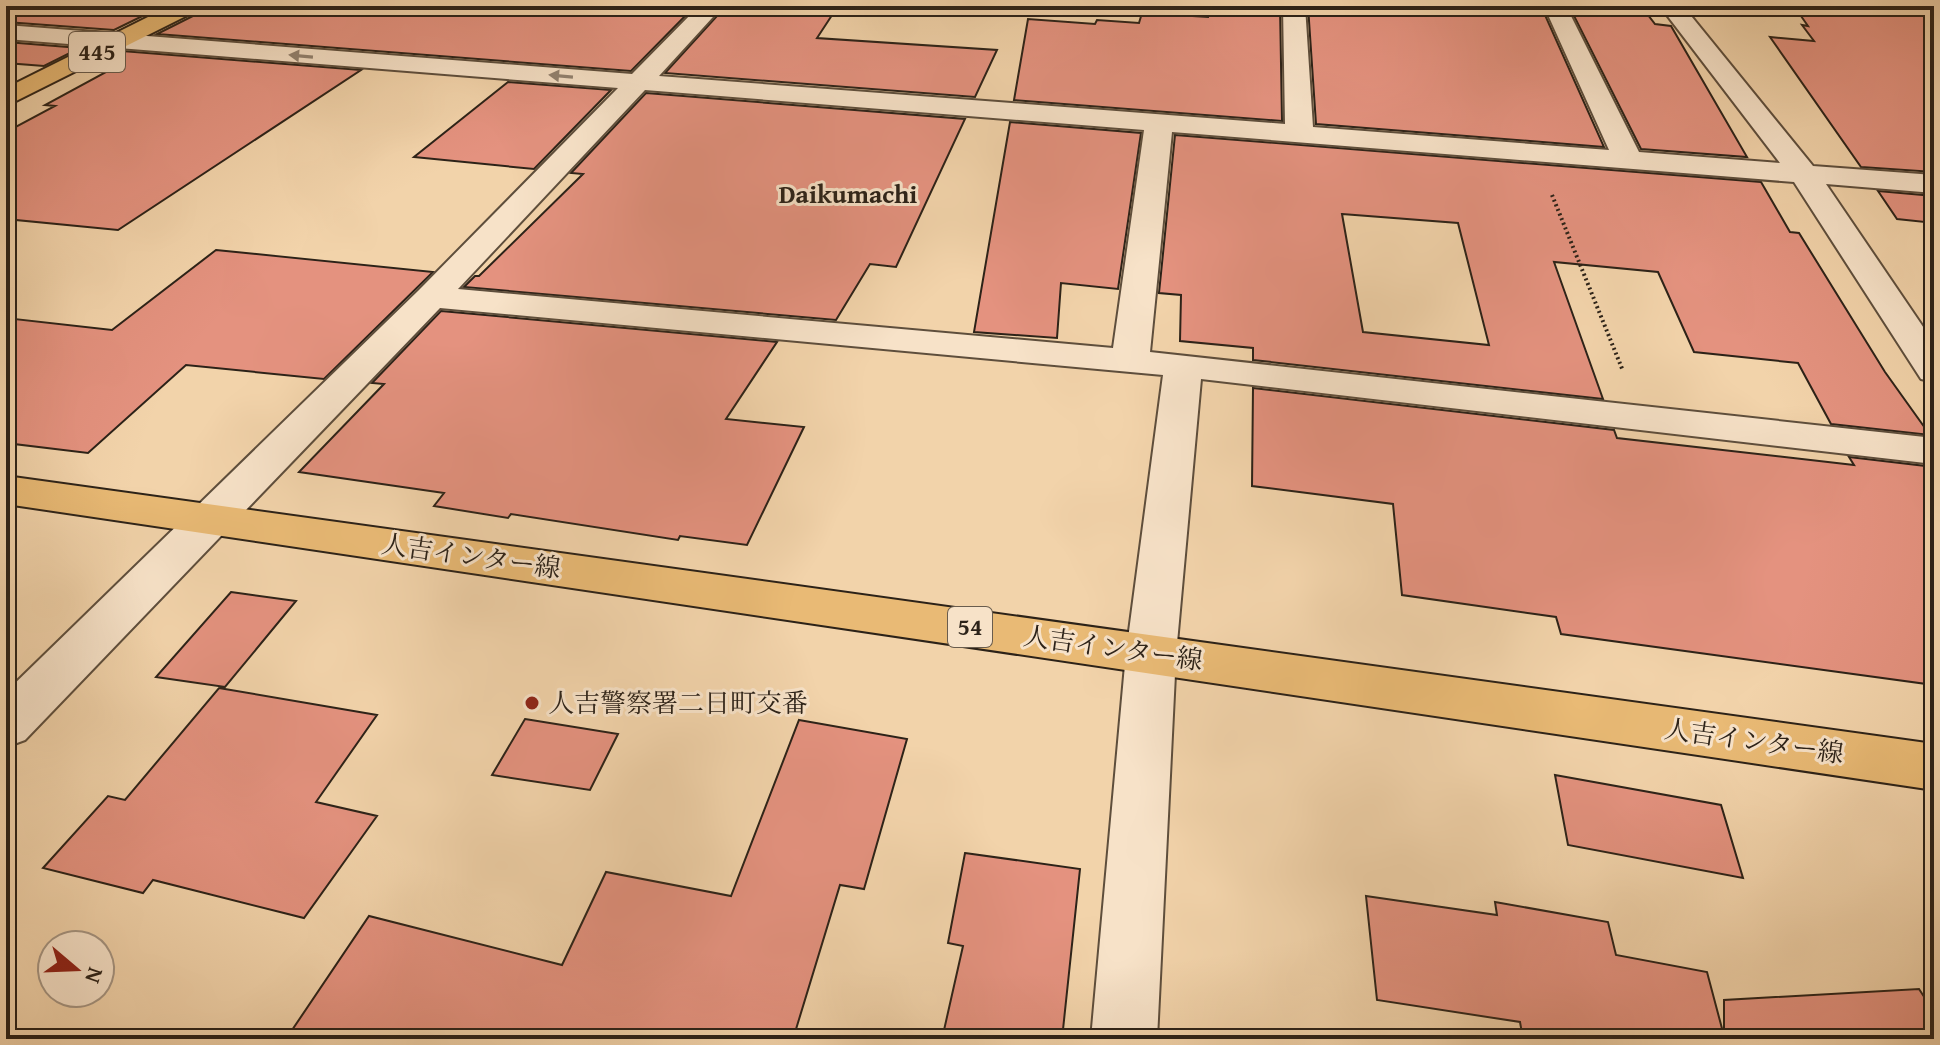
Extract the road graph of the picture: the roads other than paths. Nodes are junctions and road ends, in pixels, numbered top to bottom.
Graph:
1 (188, 6) edge
2 (712, 6) edge
3 (1294, 6) edge
4 (1555, 6) edge
5 (1671, 6) edge
6 (6, 32) edge
7 (118, 41) junction
8 (638, 83) junction
9 (6, 98) edge
10 (1159, 123) junction
11 (1299, 134) junction
12 (1628, 160) junction
13 (1804, 174) junction
14 (1934, 184) edge
15 (431, 297) junction
16 (1130, 361) junction
17 (1183, 366) junction
18 (1934, 371) edge
19 (1934, 451) edge
20 (6, 490) edge
21 (210, 518) junction
22 (1151, 654) junction
23 (6, 725) edge
24 (1934, 767) edge
25 (1124, 1039) edge

1 - 7 main road, 445
2 - 8 street
3 - 11 street
4 - 12 street
5 - 13 street
6 - 7 street
8 -> 7 street
7 - 9 main road, 445
8 - 10 street
8 - 15 street
10 - 11 street
10 - 16 street
11 - 12 street
12 - 13 street
13 - 14 street
13 - 18 street
15 - 16 street
15 - 21 street
16 - 17 street
17 - 19 street
17 - 22 street
20 - 21 main road, 人吉インター線 / 54
21 - 22 main road, 人吉インター線 / 54
21 - 23 street
22 - 24 main road, 人吉インター線 / 54
22 - 25 street

